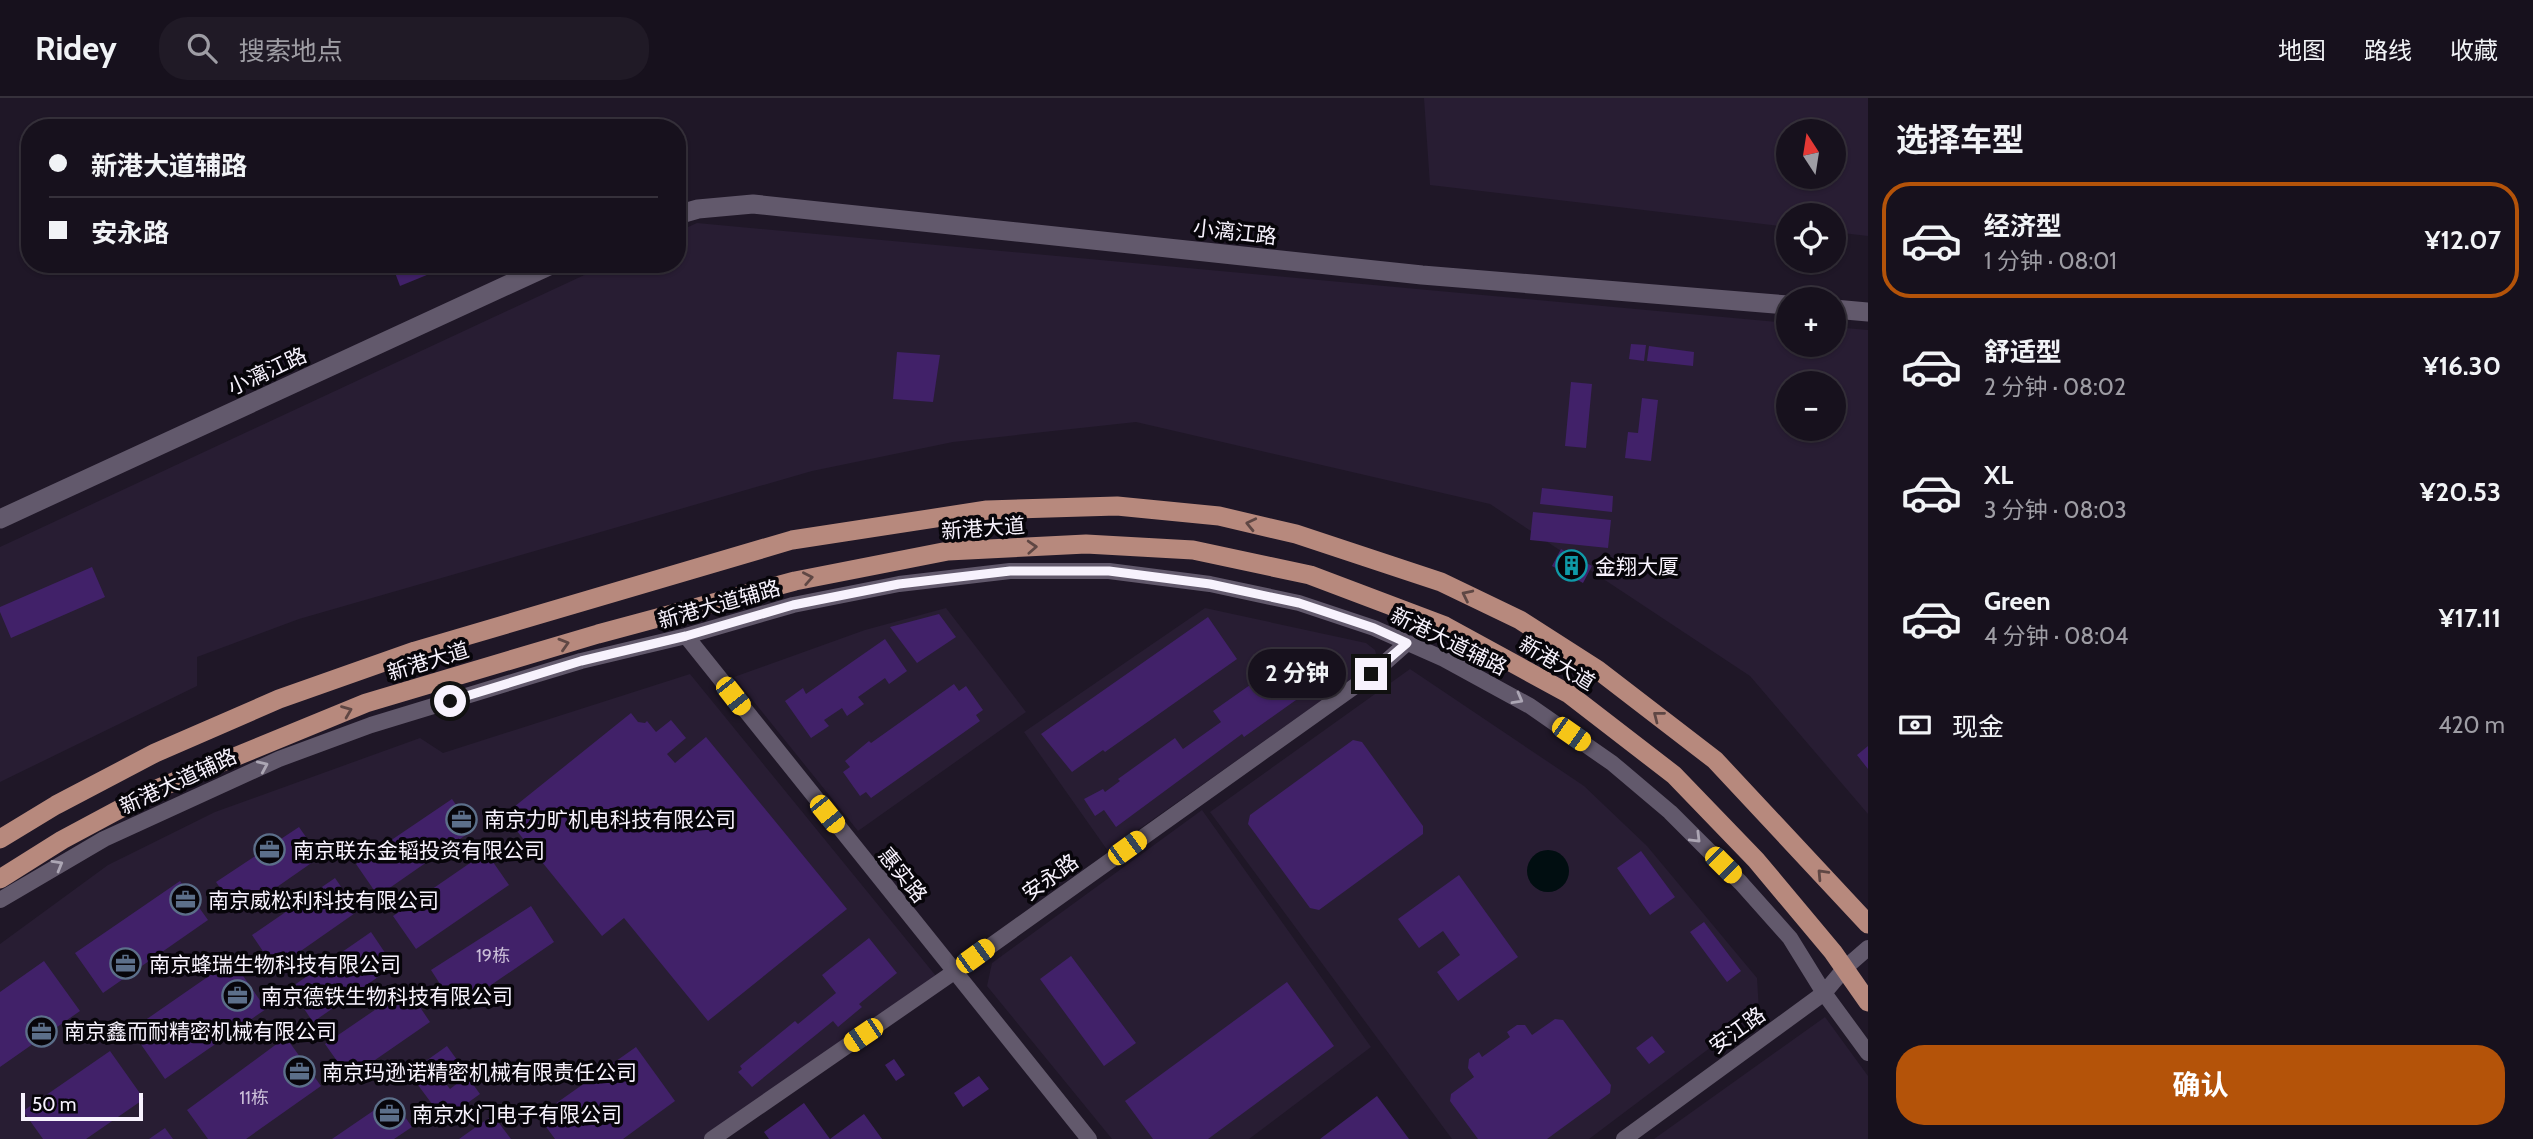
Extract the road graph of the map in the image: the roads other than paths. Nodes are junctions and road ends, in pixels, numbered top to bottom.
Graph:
1 (686, 212) edge
2 (533, 273) edge
3 (1776, 304) edge
4 (1846, 310) edge
5 (1868, 312) edge
6 (0, 519) edge
7 (686, 636) junction
8 (1407, 643) junction
9 (0, 839) edge
10 (0, 880) edge
11 (0, 900) edge
12 (1868, 924) edge
13 (1868, 948) edge
14 (1845, 968) junction
15 (954, 972) junction
16 (1824, 993) junction
17 (1868, 1002) edge
18 (1868, 1053) edge
19 (712, 1139) edge
20 (1089, 1139) edge
21 (1624, 1139) edge

1 - 3 street, 小漓江路
2 - 6 street, 小漓江路
4 - 5 street
7 - 8 street, 新港大道辅路
11 -> 7 street, 新港大道辅路
7 - 15 street, 惠实路
8 - 15 street, 安永路
8 -> 16 street, 新港大道辅路
12 -> 9 main road, 新港大道
10 -> 14 main road, 新港大道
13 - 14 street, 安江路
14 - 16 street, 安江路
14 - 17 main road, 新港大道
15 - 19 street, 安永路
15 - 20 street, 惠实路
16 - 18 street, 新港大道辅路
16 - 21 street, 安江路

